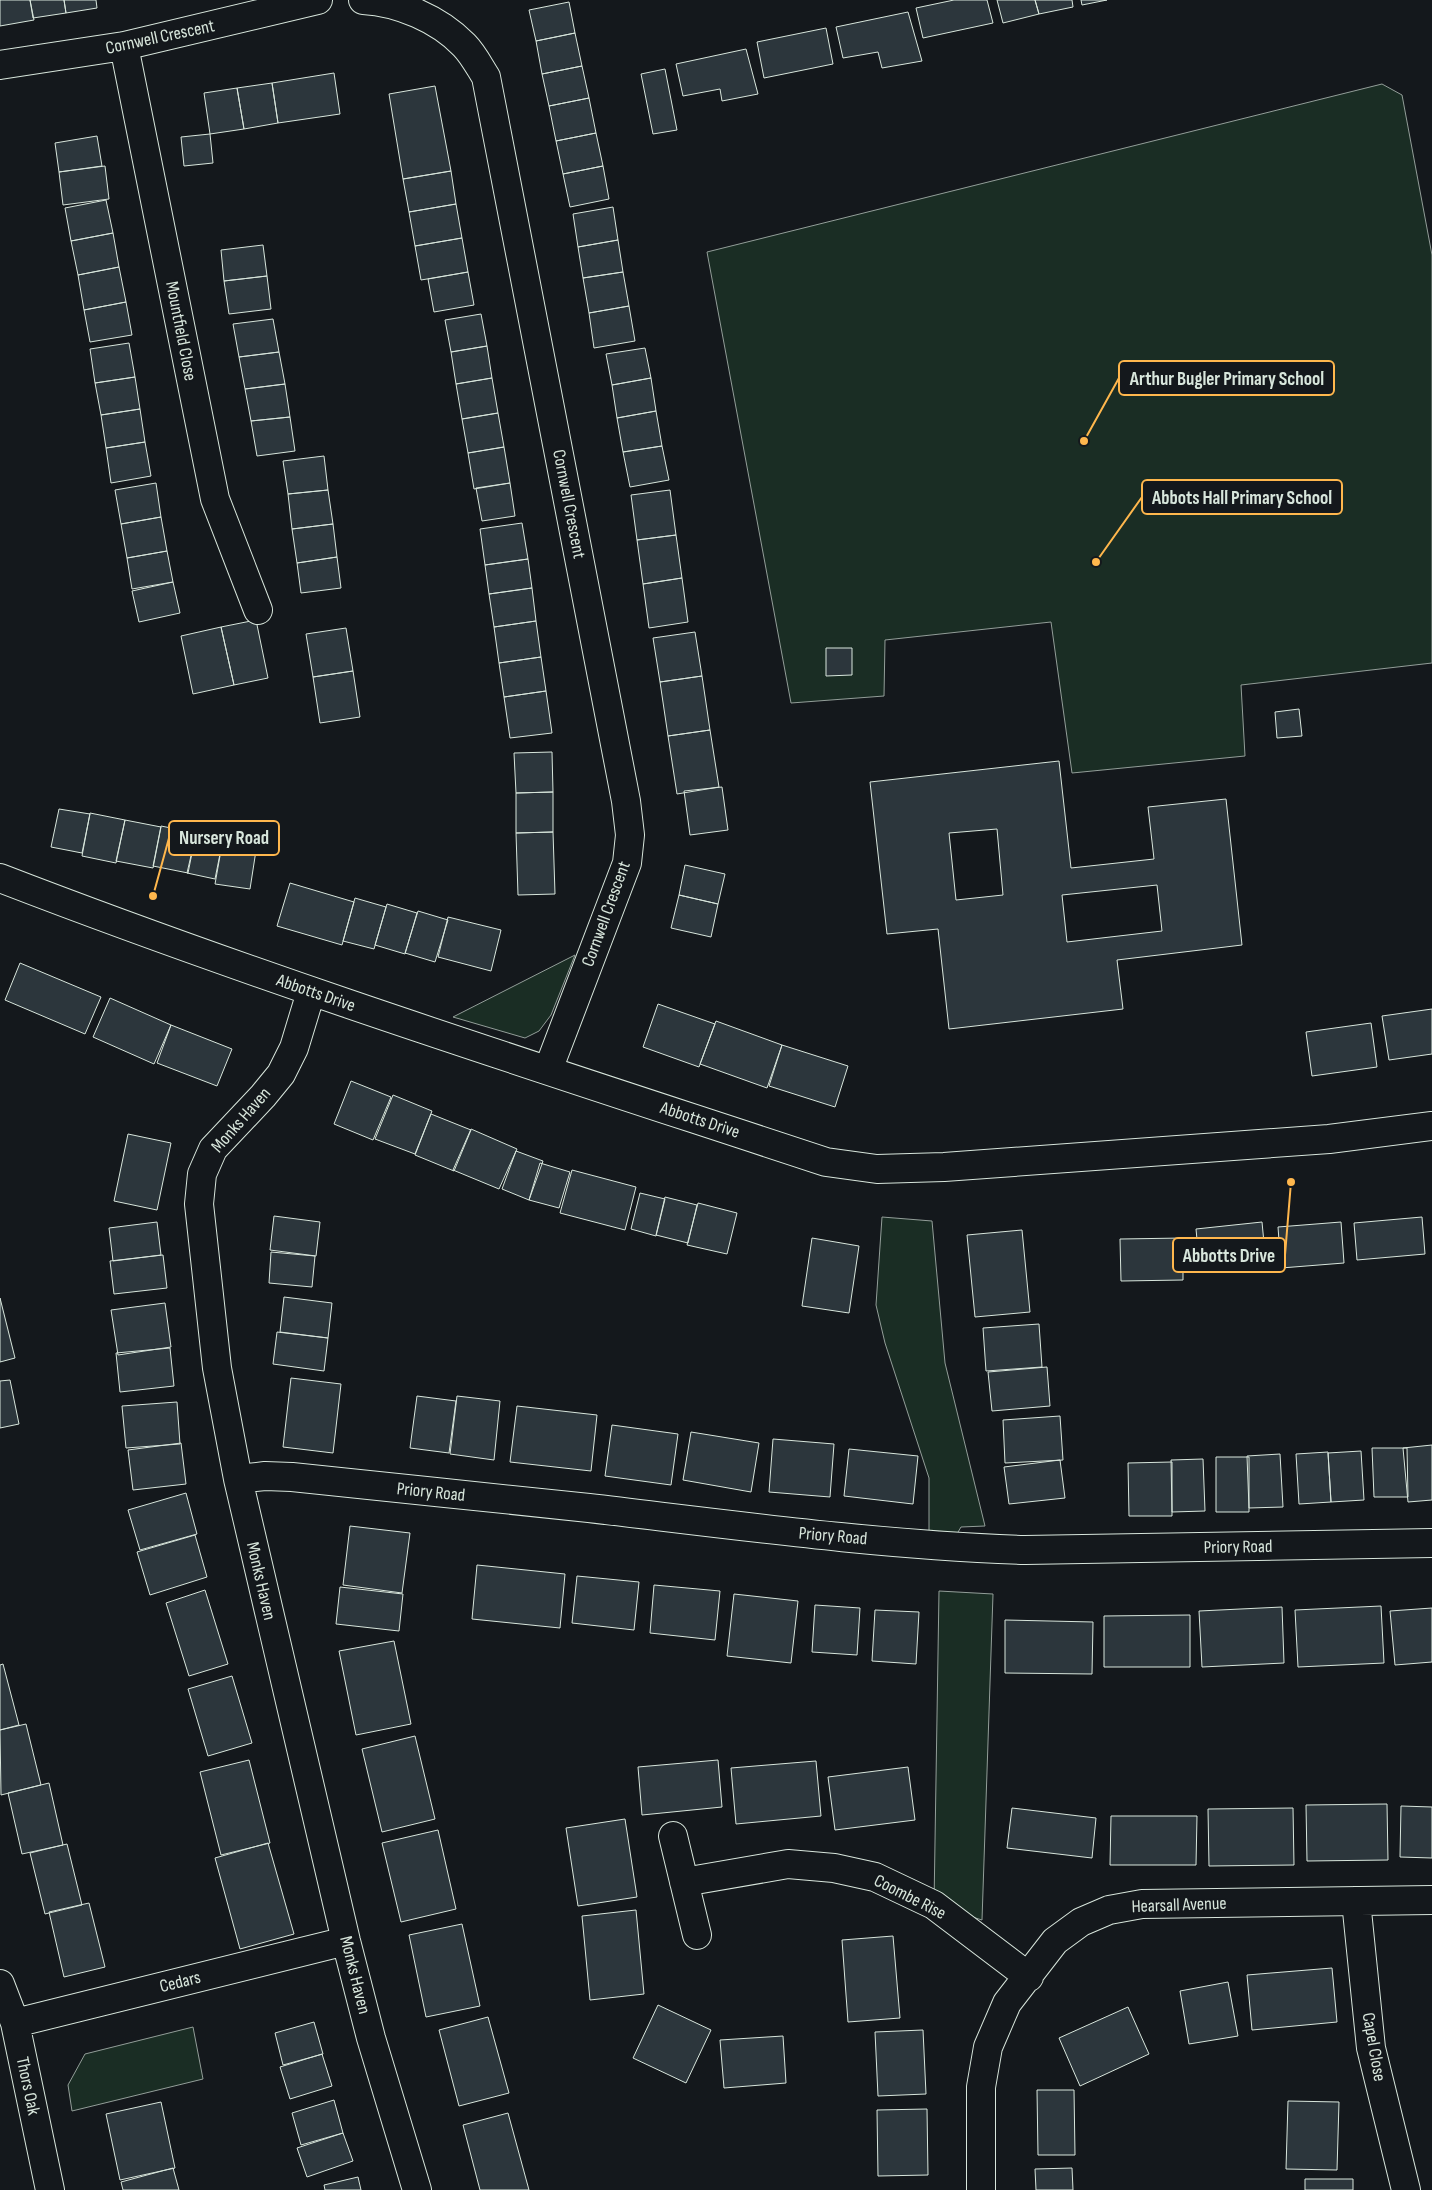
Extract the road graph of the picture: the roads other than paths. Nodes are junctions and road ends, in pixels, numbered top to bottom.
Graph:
1 (318, 0) edge
2 (363, 0) edge
3 (124, 46) junction
4 (0, 65) edge
5 (258, 610) dead end
6 (0, 878) edge
7 (312, 992) junction
8 (548, 1070) junction
9 (1432, 1126) edge
10 (238, 1479) junction
11 (1432, 1543) edge
12 (673, 1836) dead end
13 (684, 1882) junction
14 (1432, 1900) edge
15 (1356, 1901) junction
16 (697, 1934) dead end
17 (346, 1941) junction
18 (1029, 1977) junction
19 (0, 1984) edge
20 (15, 2023) junction
21 (50, 2190) edge
22 (417, 2190) edge
23 (981, 2190) edge
24 (1406, 2190) edge

1 - 3 street, Cornwell Crescent
2 - 8 street, Cornwell Crescent
3 - 4 street, Cornwell Crescent
3 - 5 street, Mountfield Close
6 - 7 street, Abbotts Drive
7 - 8 street, Abbotts Drive
7 - 10 street, Monks Haven
8 - 9 street, Abbotts Drive
10 - 11 street, Priory Road
10 - 17 street, Monks Haven
12 - 13 street
13 - 16 street
13 - 18 street, Coombe Rise
14 - 15 street, Hearsall Avenue
15 - 18 street, Hearsall Avenue
15 - 24 street, Capel Close
17 - 20 street, Cedars
17 - 22 street, Monks Haven
18 - 23 street, Hearsall Avenue
19 - 20 street, Thors Oak
20 - 21 street, Thors Oak

